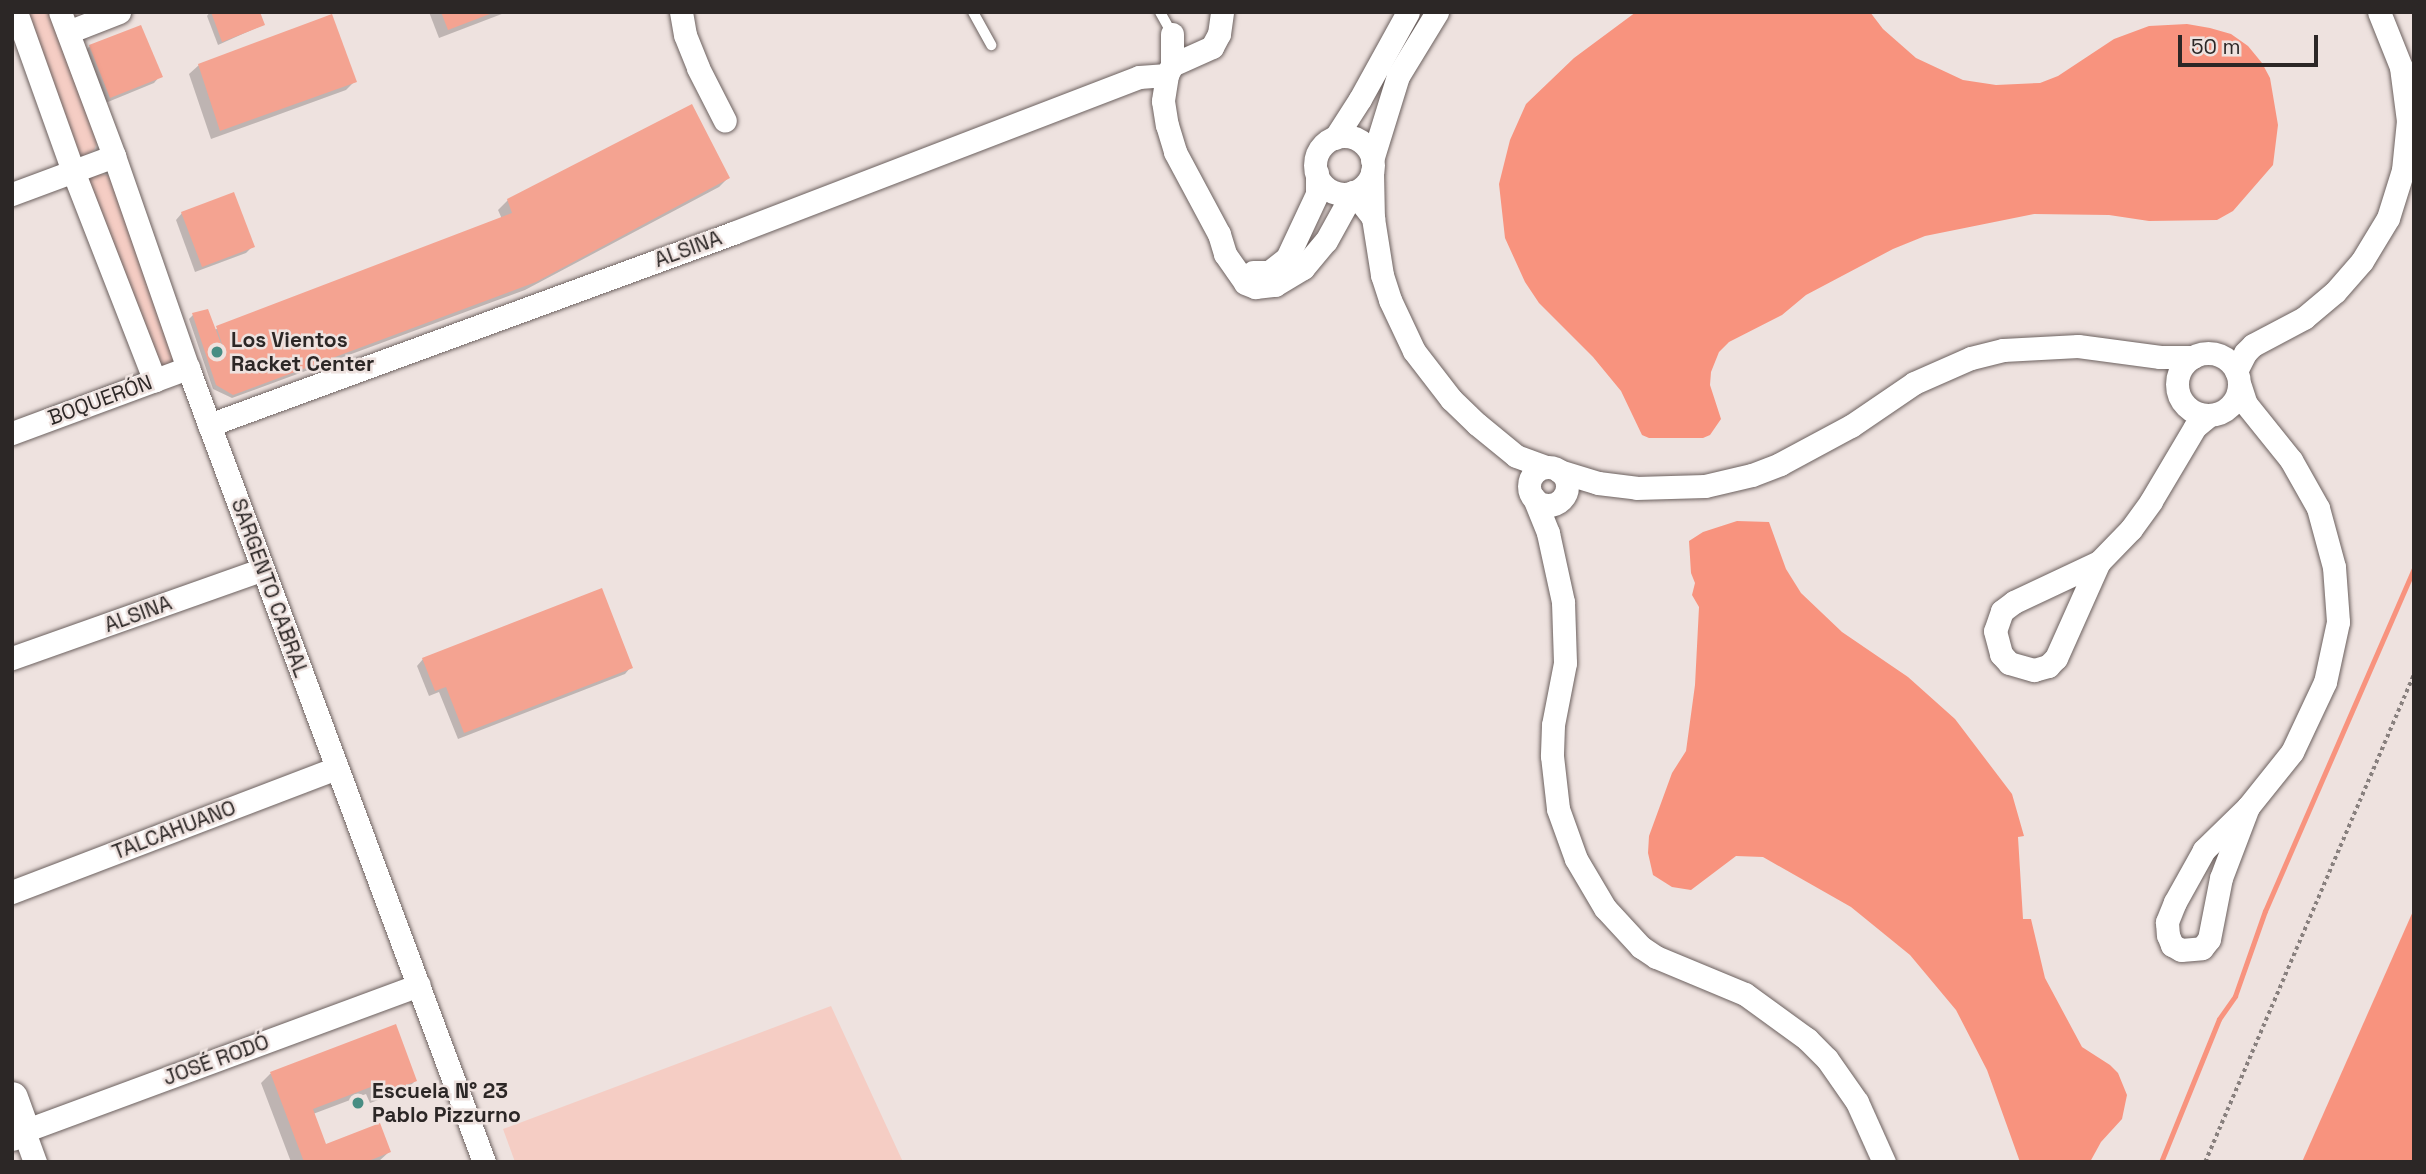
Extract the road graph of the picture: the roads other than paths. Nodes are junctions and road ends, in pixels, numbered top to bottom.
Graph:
1 (16, 12) edge
2 (119, 12) edge
3 (681, 12) edge
4 (973, 12) edge
5 (1160, 12) edge
6 (1222, 12) edge
7 (1408, 12) edge
8 (1437, 12) edge
9 (2379, 12) edge
10 (64, 22) edge
11 (1172, 34) joint
12 (991, 45) dead end
13 (1169, 70) junction
14 (725, 121) dead end
15 (1335, 138) junction
16 (114, 156) junction
17 (1372, 166) junction
18 (73, 172) junction
19 (1317, 173) junction
20 (1353, 192) junction
21 (12, 194) edge
22 (1373, 218) junction
23 (1219, 234) junction
24 (2253, 345) junction
25 (2132, 354) junction
26 (2199, 355) junction
27 (188, 368) junction
28 (2238, 378) junction
29 (155, 381) junction
30 (2181, 398) junction
31 (2216, 414) junction
32 (2257, 420) junction
33 (209, 425) junction
34 (12, 433) edge
35 (2186, 439) junction
36 (1549, 485) junction
37 (2099, 562) junction
38 (264, 569) junction
39 (12, 658) edge
40 (336, 768) junction
41 (2248, 807) junction
42 (12, 892) edge
43 (419, 985) junction
44 (12, 1098) edge
45 (18, 1133) edge
46 (35, 1162) edge
47 (484, 1162) edge
48 (1884, 1162) edge

1 - 18 street
2 - 10 street
3 - 14 street
4 - 12 lane
5 - 11 lane
6 - 13 street, ALSINA
7 - 15 street
8 - 17 street
9 - 24 street
10 - 16 street, SARGENTO CABRAL
11 - 13 street
13 - 23 street
13 - 33 street, ALSINA
15 - 17 street
15 - 19 street
16 - 18 street
16 - 27 street, SARGENTO CABRAL
17 - 20 street
17 - 22 street
18 - 21 street
18 - 29 street
19 - 20 street
19 - 23 street
20 - 22 street
20 - 23 street
22 - 36 street
24 - 26 street
24 - 28 street
25 - 26 street
25 - 30 street
25 - 36 street
26 - 28 street
26 - 30 street
27 - 29 street, BOQUERÓN
27 - 33 street, SARGENTO CABRAL
28 - 31 street
28 - 32 street
29 - 34 street, BOQUERÓN
30 - 31 street
30 - 35 street
31 - 32 street
31 - 35 street
32 - 41 street
33 - 38 street, SARGENTO CABRAL
35 - 37 street
36 - 48 street
37 - 37 street
38 - 39 street, ALSINA
38 - 40 street, SARGENTO CABRAL
40 - 42 street, TALCAHUANO
40 - 43 street, SARGENTO CABRAL
41 - 41 street
43 - 45 street, JOSÉ RODÓ
43 - 47 street, SARGENTO CABRAL
44 - 45 street
45 - 46 street

